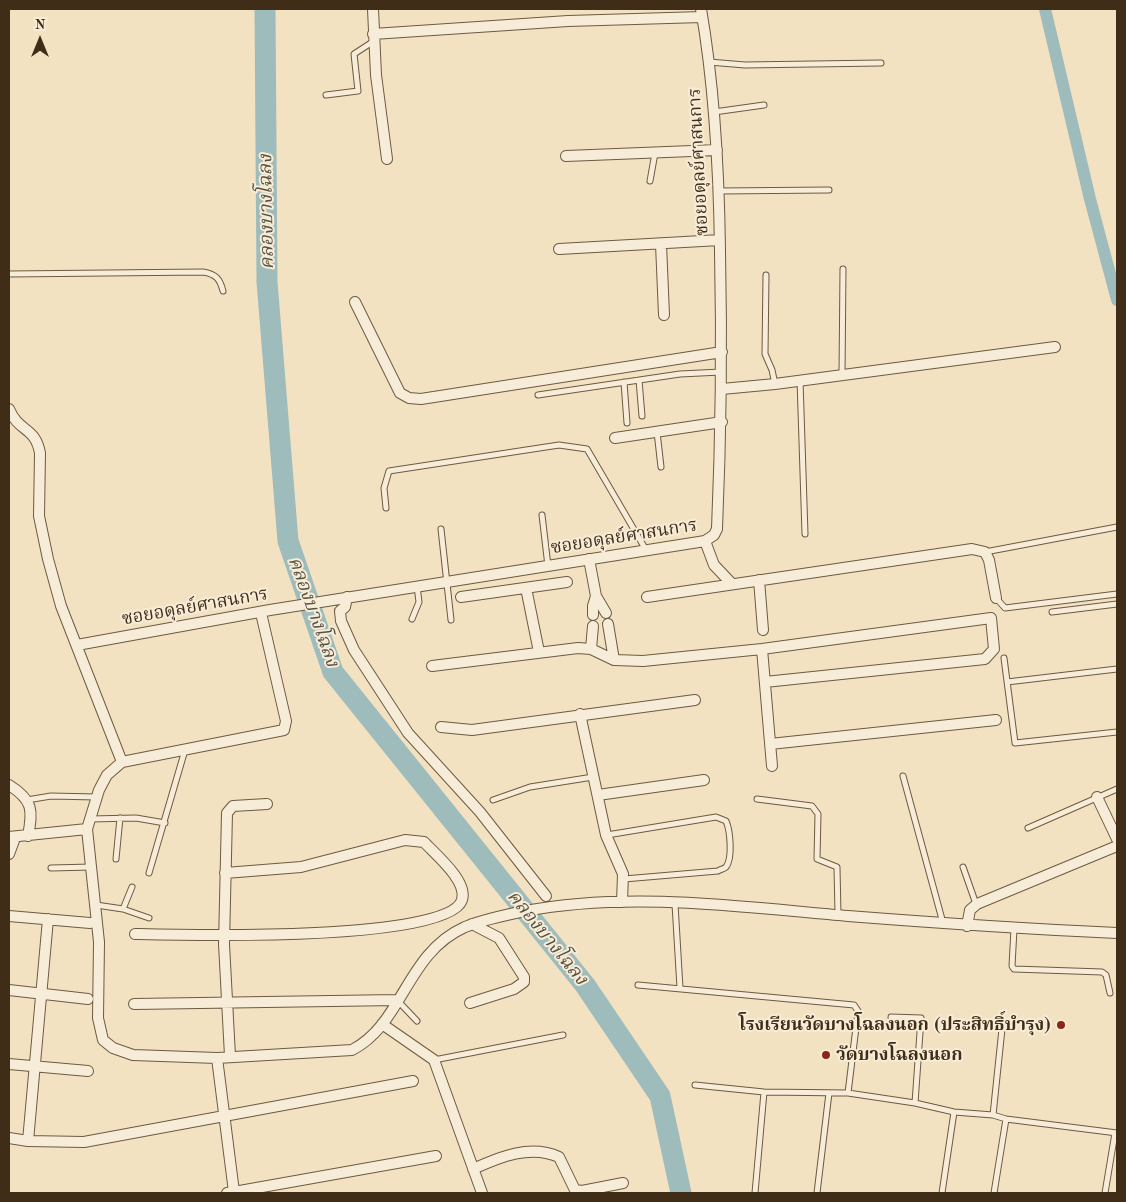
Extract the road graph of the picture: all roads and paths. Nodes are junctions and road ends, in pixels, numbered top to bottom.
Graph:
1 (373, 9) edge
2 (702, 13) edge
3 (373, 38) junction
4 (709, 62) junction
5 (881, 63) dead end
6 (326, 95) dead end
7 (764, 105) dead end
8 (714, 112) junction
9 (717, 150) junction
10 (655, 153) junction
11 (566, 156) dead end
12 (386, 158) dead end
13 (650, 181) dead end
14 (829, 190) dead end
15 (719, 191) junction
16 (720, 240) junction
17 (661, 244) junction
18 (558, 249) dead end
19 (843, 270) dead end
20 (9, 274) edge
21 (766, 275) dead end
22 (223, 291) dead end
23 (355, 302) dead end
24 (664, 315) dead end
25 (1055, 347) dead end
26 (722, 352) junction
27 (722, 372) junction
28 (842, 374) junction
29 (639, 380) junction
30 (800, 380) junction
31 (624, 382) junction
32 (775, 384) junction
33 (722, 388) junction
34 (538, 395) dead end
35 (9, 409) edge
36 (642, 416) dead end
37 (722, 422) junction
38 (627, 423) dead end
39 (657, 432) junction
40 (615, 438) dead end
41 (660, 467) dead end
42 (386, 508) dead end
43 (542, 516) dead end
44 (1117, 527) edge
45 (441, 529) dead end
46 (805, 534) dead end
47 (705, 541) junction
48 (646, 550) junction
49 (985, 552) junction
50 (590, 559) junction
51 (548, 566) junction
52 (759, 580) junction
53 (448, 581) junction
54 (567, 582) dead end
55 (732, 584) junction
56 (416, 586) junction
57 (526, 588) junction
58 (1117, 594) edge
59 (596, 596) junction
60 (345, 597) junction
61 (461, 597) dead end
62 (647, 597) dead end
63 (996, 598) joint
64 (1117, 604) edge
65 (266, 611) junction
66 (1052, 612) dead end
67 (606, 613) dead end
68 (593, 615) dead end
69 (412, 619) dead end
70 (451, 620) dead end
71 (608, 624) dead end
72 (593, 626) dead end
73 (763, 630) dead end
74 (77, 645) junction
75 (591, 649) junction
76 (762, 649) junction
77 (539, 652) junction
78 (1004, 658) dead end
79 (614, 660) junction
80 (432, 666) dead end
81 (1117, 669) edge
82 (765, 682) junction
83 (1007, 682) junction
84 (695, 700) dead end
85 (580, 714) junction
86 (996, 720) dead end
87 (441, 727) dead end
88 (1117, 732) edge
89 (770, 744) junction
90 (186, 750) junction
91 (122, 762) junction
92 (772, 766) dead end
93 (903, 776) dead end
94 (593, 777) junction
95 (704, 780) dead end
96 (9, 785) edge
97 (1117, 789) edge
98 (598, 795) junction
99 (96, 797) junction
100 (1098, 797) junction
101 (27, 800) junction
102 (493, 800) dead end
103 (757, 800) dead end
104 (267, 804) dead end
105 (120, 818) junction
106 (165, 823) junction
107 (88, 824) junction
108 (1028, 828) dead end
109 (28, 836) junction
110 (606, 836) junction
111 (12, 837) edge
112 (1117, 839) edge
113 (1117, 846) edge
114 (9, 854) edge
115 (116, 859) dead end
116 (963, 867) dead end
117 (51, 868) dead end
118 (92, 868) junction
119 (149, 873) dead end
120 (225, 873) junction
121 (624, 879) junction
122 (132, 887) dead end
123 (546, 896) dead end
124 (622, 902) junction
125 (675, 904) junction
126 (976, 904) junction
127 (96, 905) junction
128 (123, 909) junction
129 (838, 915) junction
130 (9, 916) edge
131 (150, 918) dead end
132 (48, 919) junction
133 (90, 923) dead end
134 (472, 924) junction
135 (943, 924) junction
136 (967, 926) junction
137 (1014, 928) junction
138 (1117, 933) edge
139 (135, 934) dead end
140 (224, 936) junction
141 (638, 985) dead end
142 (680, 988) junction
143 (9, 990) edge
144 (42, 993) junction
145 (1110, 993) dead end
146 (88, 999) dead end
147 (397, 1000) junction
148 (227, 1002) junction
149 (470, 1003) dead end
150 (134, 1004) dead end
151 (891, 1017) dead end
152 (417, 1021) dead end
153 (382, 1024) junction
154 (1002, 1029) dead end
155 (563, 1036) dead end
156 (230, 1056) junction
157 (217, 1058) junction
158 (434, 1060) junction
159 (9, 1064) edge
160 (35, 1067) junction
161 (88, 1070) dead end
162 (413, 1081) dead end
163 (695, 1085) dead end
164 (764, 1092) junction
165 (829, 1093) junction
166 (848, 1094) junction
167 (914, 1103) junction
168 (954, 1112) junction
169 (993, 1115) junction
170 (226, 1117) junction
171 (1006, 1119) junction
172 (1116, 1133) edge
173 (9, 1138) edge
174 (28, 1141) junction
175 (436, 1156) dead end
176 (473, 1169) junction
177 (623, 1183) dead end
178 (230, 1193) edge
179 (482, 1193) edge
180 (755, 1193) edge
181 (817, 1193) edge
182 (942, 1193) edge
183 (994, 1193) edge
184 (1105, 1193) edge

1 - 3 street
2 - 3 street
2 - 4 street, ซอยอดุลย์ศาสนการ
3 - 6 lane
3 - 12 street
4 - 5 lane
4 - 8 street, ซอยอดุลย์ศาสนการ
7 - 8 lane
8 - 9 street, ซอยอดุลย์ศาสนการ
9 - 10 street
9 - 15 street, ซอยอดุลย์ศาสนการ
10 - 11 street
10 - 13 lane
14 - 15 lane
15 - 16 street, ซอยอดุลย์ศาสนการ
16 - 17 street
16 - 26 street, ซอยอดุลย์ศาสนการ
17 - 18 street
17 - 24 street
19 - 28 lane
20 - 22 lane
21 - 32 lane
23 - 26 street
25 - 28 street
26 - 27 street, ซอยอดุลย์ศาสนการ
27 - 29 lane
27 - 33 street, ซอยอดุลย์ศาสนการ
28 - 30 street
29 - 31 lane
29 - 36 lane
30 - 32 street
30 - 46 lane
31 - 34 lane
31 - 38 lane
32 - 33 street
33 - 37 street, ซอยอดุลย์ศาสนการ
35 - 74 street
37 - 39 street
37 - 47 street, ซอยอดุลย์ศาสนการ
39 - 40 street
39 - 41 lane
42 - 48 lane
43 - 51 lane
44 - 49 lane
45 - 53 lane
47 - 48 street, ซอยอดุลย์ศาสนการ
47 - 55 street
48 - 50 street, ซอยอดุลย์ศาสนการ
49 - 52 street
49 - 63 street
50 - 51 street, ซอยอดุลย์ศาสนการ
50 - 59 street
51 - 53 street, ซอยอดุลย์ศาสนการ
52 - 55 street
52 - 73 street
53 - 56 street, ซอยอดุลย์ศาสนการ
53 - 70 lane
54 - 57 street
55 - 62 street
56 - 60 street, ซอยอดุลย์ศาสนการ
56 - 69 lane
57 - 61 street
57 - 77 street
58 - 63 lane
59 - 67 street
59 - 68 street
60 - 65 street, ซอยอดุลย์ศาสนการ
60 - 123 street
64 - 66 lane
65 - 74 street, ซอยอดุลย์ศาสนการ
65 - 90 street
71 - 79 street
72 - 75 street
74 - 91 street
75 - 77 street
75 - 79 street
76 - 79 street
76 - 82 street
76 - 82 street
77 - 80 street
78 - 83 lane
81 - 83 lane
82 - 89 street
83 - 88 lane
84 - 85 street
85 - 87 street
85 - 94 street
86 - 89 street
89 - 92 street
90 - 91 street
90 - 106 lane
91 - 99 street
93 - 135 lane
94 - 98 street
94 - 102 lane
95 - 98 street
96 - 101 street
97 - 100 lane
98 - 110 street
99 - 101 lane
99 - 107 street
100 - 108 lane
100 - 112 street
101 - 109 street
103 - 129 lane
104 - 120 street
105 - 106 lane
105 - 107 lane
105 - 115 lane
106 - 119 lane
107 - 109 street
107 - 118 street
109 - 111 street
110 - 121 street
110 - 121 lane
111 - 114 street
113 - 126 street
116 - 126 lane
117 - 118 lane
118 - 127 street
120 - 140 street
120 - 140 street
121 - 124 street
122 - 128 lane
124 - 125 street
124 - 134 street
125 - 129 street
125 - 142 lane
126 - 136 street
127 - 128 lane
127 - 157 street
128 - 131 lane
129 - 135 street
130 - 132 street
132 - 133 street
132 - 144 street
134 - 147 street
134 - 149 street
135 - 136 street
136 - 137 street
137 - 138 street
137 - 145 lane
139 - 140 street
140 - 148 street
141 - 142 lane
142 - 166 lane
143 - 144 street
144 - 146 street
144 - 160 street
147 - 148 street
147 - 152 lane
147 - 153 street
148 - 150 street
148 - 156 street
151 - 167 lane
153 - 156 street
153 - 158 street
154 - 169 lane
155 - 158 lane
156 - 157 street
157 - 170 street
158 - 176 street
159 - 160 street
160 - 161 street
160 - 174 street
162 - 170 street
163 - 164 lane
164 - 165 lane
164 - 180 lane
165 - 166 lane
165 - 181 lane
166 - 167 lane
167 - 168 lane
168 - 169 lane
168 - 182 lane
169 - 171 lane
170 - 174 street
170 - 178 street
171 - 172 lane
171 - 183 lane
172 - 184 lane
173 - 174 street
175 - 178 street
176 - 177 street
176 - 179 street

